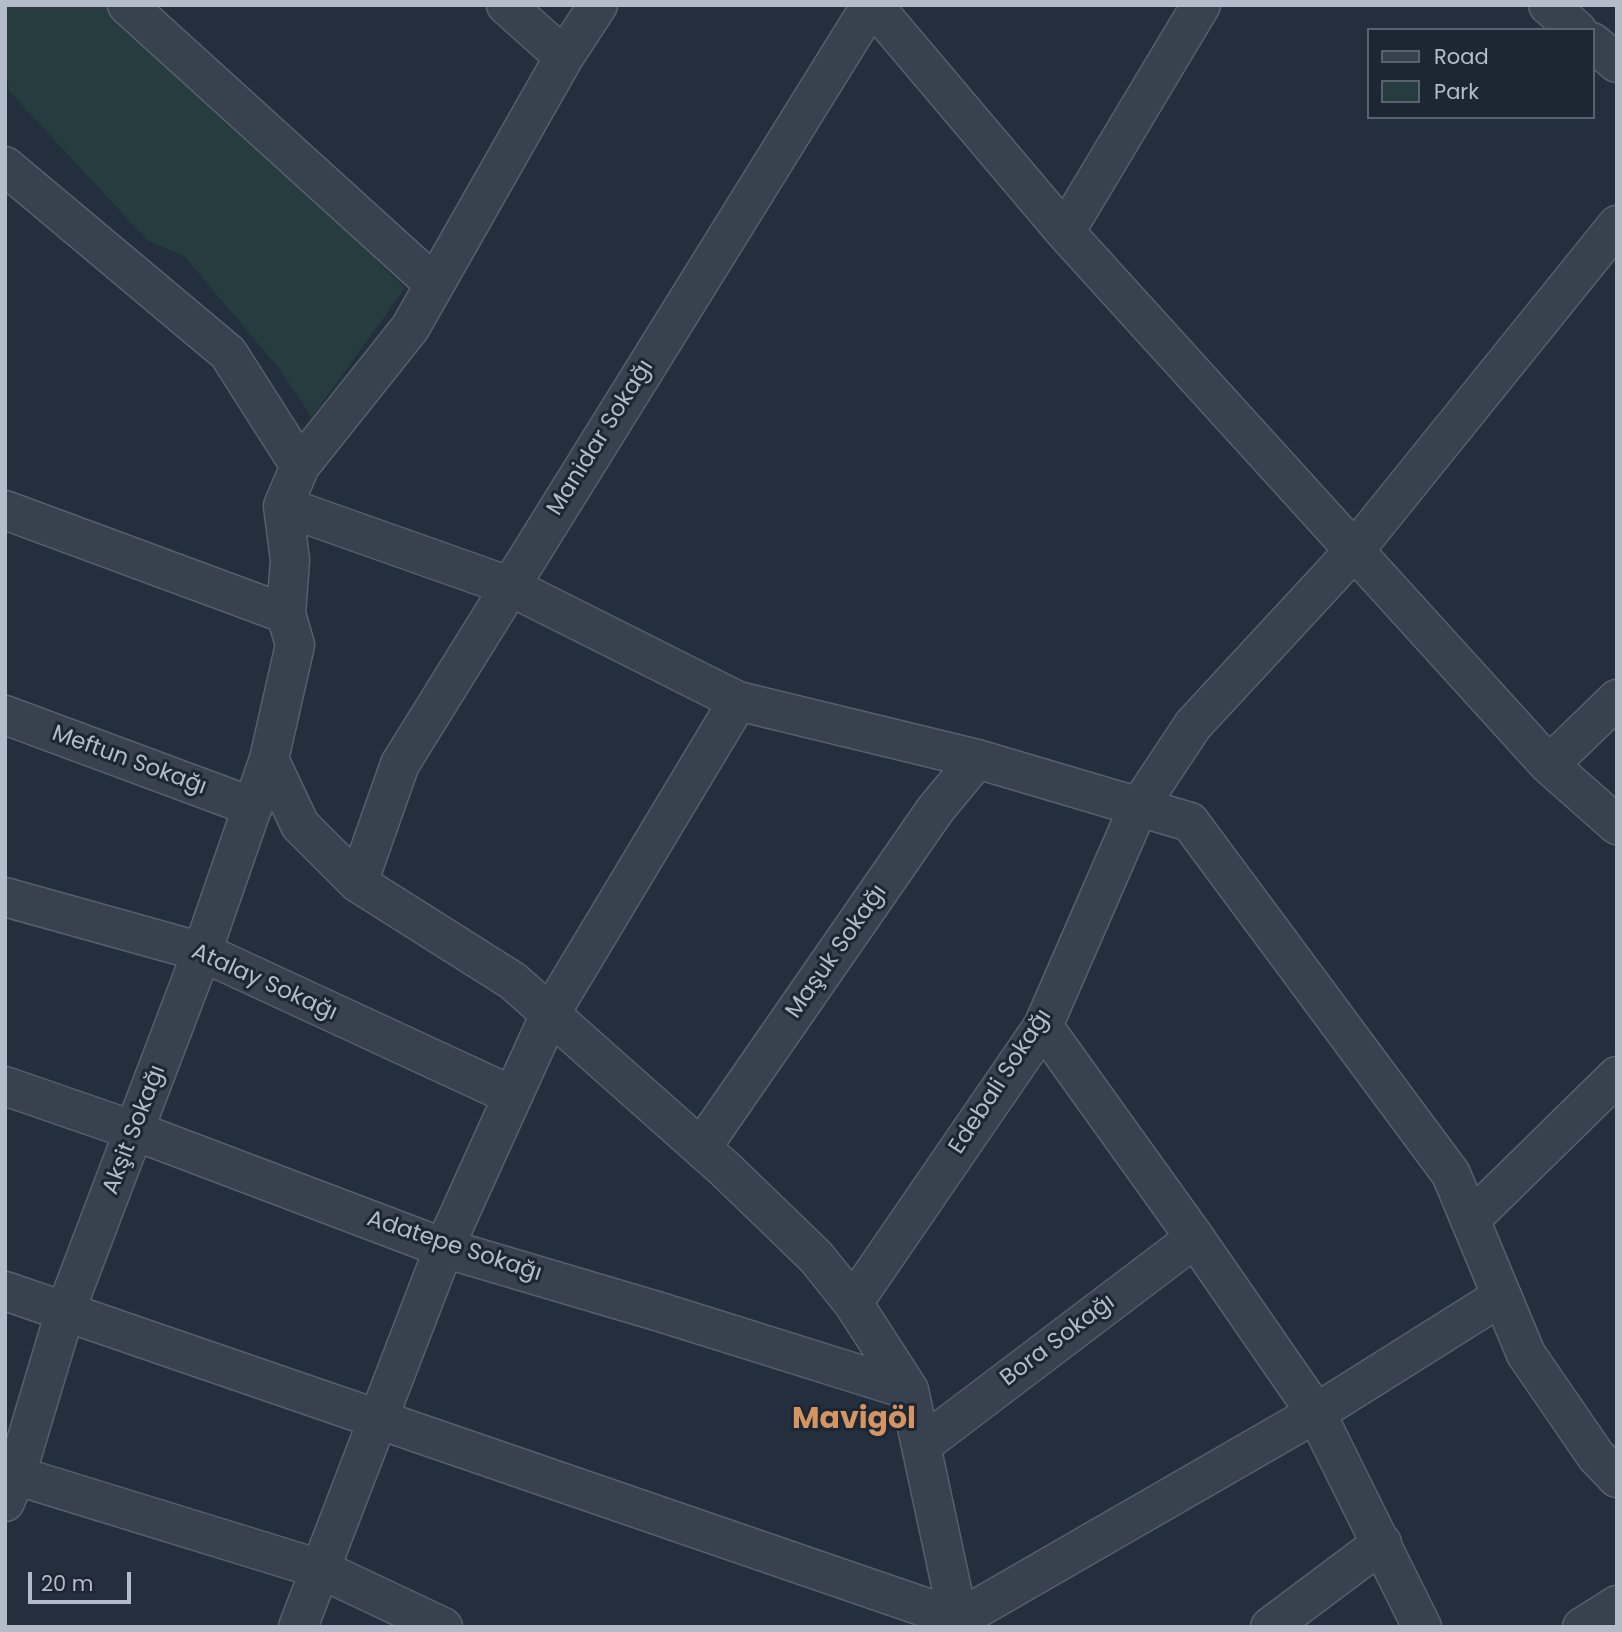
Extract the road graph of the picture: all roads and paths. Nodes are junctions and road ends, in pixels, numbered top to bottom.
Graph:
1 (127, 5) edge
2 (506, 5) edge
3 (598, 5) edge
4 (872, 5) edge
5 (1201, 5) edge
6 (1548, 5) edge
7 (1575, 28) edge
8 (1594, 44) edge
9 (564, 57) junction
10 (1617, 62) edge
11 (5, 166) edge
12 (1617, 225) edge
13 (1065, 232) junction
14 (433, 284) junction
15 (300, 466) junction
16 (284, 506) junction
17 (5, 510) edge
18 (1354, 551) junction
19 (509, 586) junction
20 (286, 614) junction
21 (1617, 699) edge
22 (738, 701) junction
23 (5, 715) edge
24 (269, 759) junction
25 (977, 759) junction
26 (1549, 765) junction
27 (253, 807) junction
28 (1138, 808) junction
29 (1617, 825) edge
30 (359, 883) junction
31 (5, 897) edge
32 (202, 952) junction
33 (550, 1014) junction
34 (1043, 1026) junction
35 (1617, 1076) edge
36 (5, 1086) edge
37 (513, 1096) junction
38 (135, 1131) junction
39 (701, 1148) junction
40 (1470, 1220) junction
41 (1195, 1238) junction
42 (443, 1248) junction
43 (5, 1291) edge
44 (1502, 1296) junction
45 (853, 1303) junction
46 (65, 1311) junction
47 (909, 1390) junction
48 (1317, 1413) junction
49 (378, 1420) junction
50 (922, 1445) junction
51 (1610, 1457) edge
52 (9, 1483) edge
53 (1382, 1543) junction
54 (320, 1569) junction
55 (1617, 1605) edge
56 (959, 1623) edge
57 (298, 1627) edge
58 (443, 1627) edge
59 (1270, 1627) edge
60 (1422, 1627) edge
61 (1582, 1627) edge

1 - 14 street
2 - 9 street
3 - 9 street
4 - 13 street
4 - 19 street, Manidar Sokağı
5 - 13 street
6 - 7 street
8 - 10 street
9 - 14 street
11 - 15 street
12 - 18 street, Edebali Sokağı
13 - 18 street
14 - 15 street
15 - 16 street
16 - 19 street
16 - 20 street, Akşit Sokağı
17 - 20 street
18 - 26 street
18 - 28 street, Edebali Sokağı
19 - 22 street
19 - 30 street, Manidar Sokağı
20 - 24 street, Akşit Sokağı
21 - 26 street
22 - 25 street
22 - 33 street
23 - 27 street, Meftun Sokağı
24 - 27 street, Akşit Sokağı
24 - 30 street
25 - 28 street
25 - 39 street, Maşuk Sokağı
26 - 29 street
27 - 32 street, Akşit Sokağı
28 - 34 street, Edebali Sokağı
28 - 40 street
30 - 33 street
31 - 32 street, Atalay Sokağı
32 - 37 street, Atalay Sokağı
32 - 38 street, Akşit Sokağı
33 - 37 street
33 - 39 street
34 - 41 street
34 - 45 street, Edebali Sokağı
35 - 40 street
36 - 38 street, Adatepe Sokağı
37 - 42 street
38 - 42 street, Adatepe Sokağı
38 - 46 street, Akşit Sokağı
39 - 45 street
40 - 44 street
41 - 48 street
41 - 50 street, Bora Sokağı
42 - 47 street, Adatepe Sokağı
42 - 49 street
43 - 46 street
44 - 48 street
44 - 51 street
45 - 47 street
46 - 49 street
46 - 52 street, Akşit Sokağı
47 - 50 street
48 - 53 street
48 - 56 street
49 - 54 street
49 - 56 street
50 - 56 street
52 - 54 street
53 - 59 street
53 - 60 street
54 - 57 street
54 - 58 street
55 - 61 street

